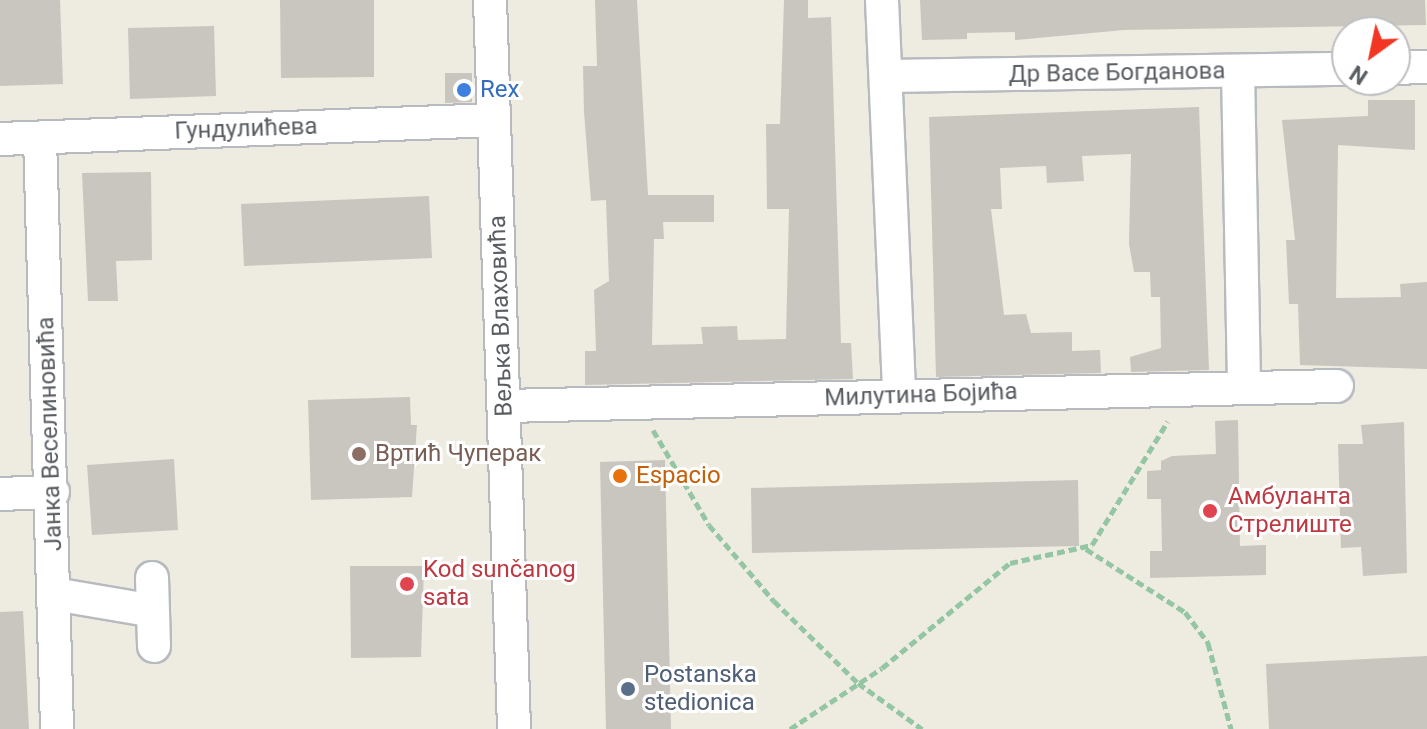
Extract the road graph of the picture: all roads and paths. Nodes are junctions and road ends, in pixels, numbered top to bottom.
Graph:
1 (490, 0) edge
2 (882, 0) edge
3 (1331, 69) edge
4 (1238, 71) junction
5 (887, 76) junction
6 (493, 120) junction
7 (40, 138) junction
8 (0, 139) edge
9 (1244, 386) junction
10 (1337, 386) dead end
11 (1175, 387) junction
12 (899, 396) junction
13 (648, 403) junction
14 (506, 406) junction
15 (53, 492) junction
16 (0, 494) edge
17 (1086, 549) junction
18 (152, 578) dead end
19 (54, 594) junction
20 (153, 611) junction
21 (154, 646) dead end
22 (858, 683) junction
23 (57, 729) edge
24 (514, 729) edge
25 (790, 729) edge
26 (922, 729) edge
27 (1231, 729) edge

1 - 6 street, Вељка Влаховића
2 - 5 street
3 - 4 street, Др Васе Богданова
4 - 5 street, Др Васе Богданова
4 - 9 street
5 - 12 street
6 - 7 street, Гундулићева
6 - 14 street, Вељка Влаховића
7 - 8 street, Гундулићева
7 - 15 street, Јанка Веселиновића
9 - 10 street, Милутина Бојића
9 - 11 street, Милутина Бојића
11 - 12 street, Милутина Бојића
11 - 17 path
12 - 13 street, Милутина Бојића
13 - 14 street, Милутина Бојића
13 - 22 path
14 - 24 street, Вељка Влаховића
15 - 16 street
15 - 19 street, Јанка Веселиновића
17 - 22 path
17 - 27 path
18 - 20 street
19 - 20 street
19 - 23 street, Јанка Веселиновића
20 - 21 street
22 - 25 path
22 - 26 path

